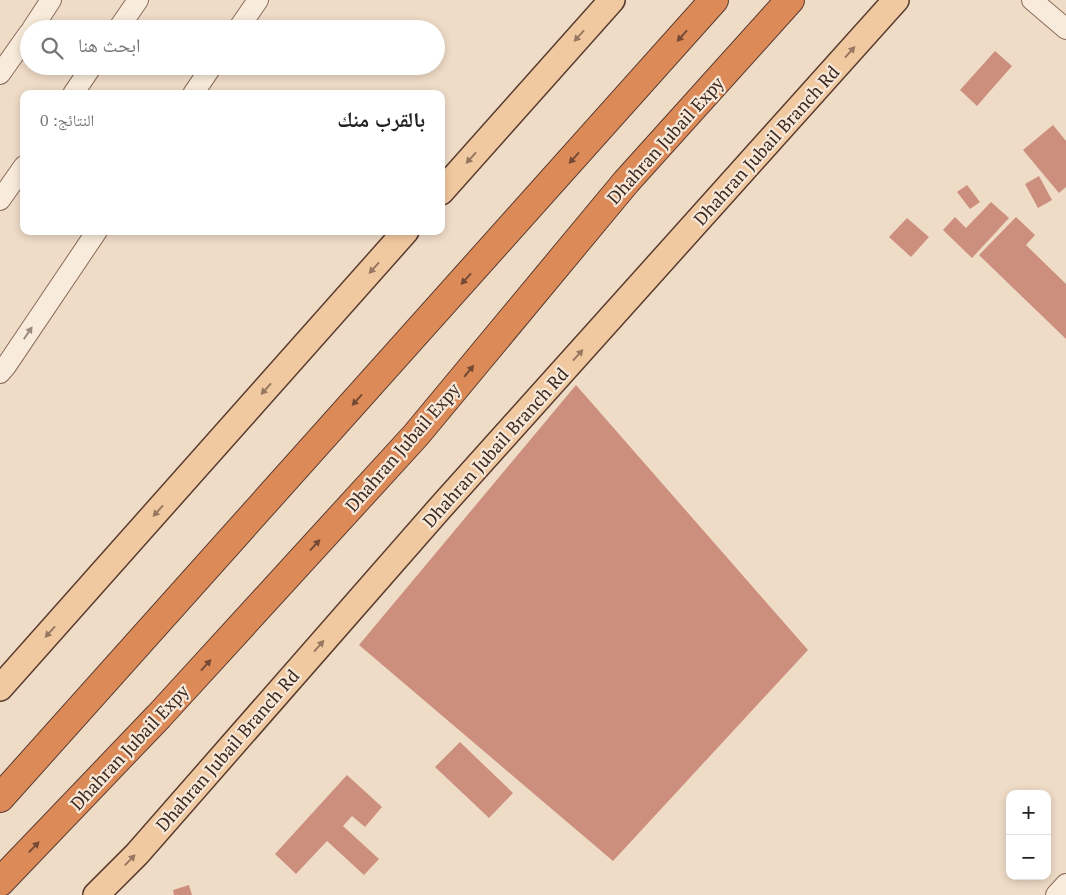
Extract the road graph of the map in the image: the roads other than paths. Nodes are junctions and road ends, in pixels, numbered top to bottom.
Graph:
1 (52, 0) edge
2 (138, 0) edge
3 (258, 0) edge
4 (612, 0) edge
5 (714, 0) edge
6 (790, 0) edge
7 (896, 0) edge
8 (1032, 0) edge
9 (38, 20) edge
10 (124, 20) edge
11 (244, 20) edge
12 (1066, 29) edge
13 (20, 46) edge
14 (0, 74) edge
15 (86, 75) edge
16 (206, 75) edge
17 (76, 90) edge
18 (196, 90) edge
19 (20, 172) edge
20 (445, 188) edge
21 (0, 200) edge
22 (94, 235) edge
23 (402, 235) edge
24 (0, 373) edge
25 (0, 688) edge
26 (0, 798) edge
27 (0, 882) edge
28 (96, 895) edge

1 - 9 street
2 - 10 street
3 - 11 street
4 -> 20 main road
5 -> 26 highway
27 -> 6 highway, Dhahran Jubail Expy
28 -> 7 main road, Dhahran Jubail Branch Rd
8 - 12 street
13 - 14 street
15 - 17 street
16 - 18 street
19 - 21 street
24 -> 22 street
23 -> 25 main road

